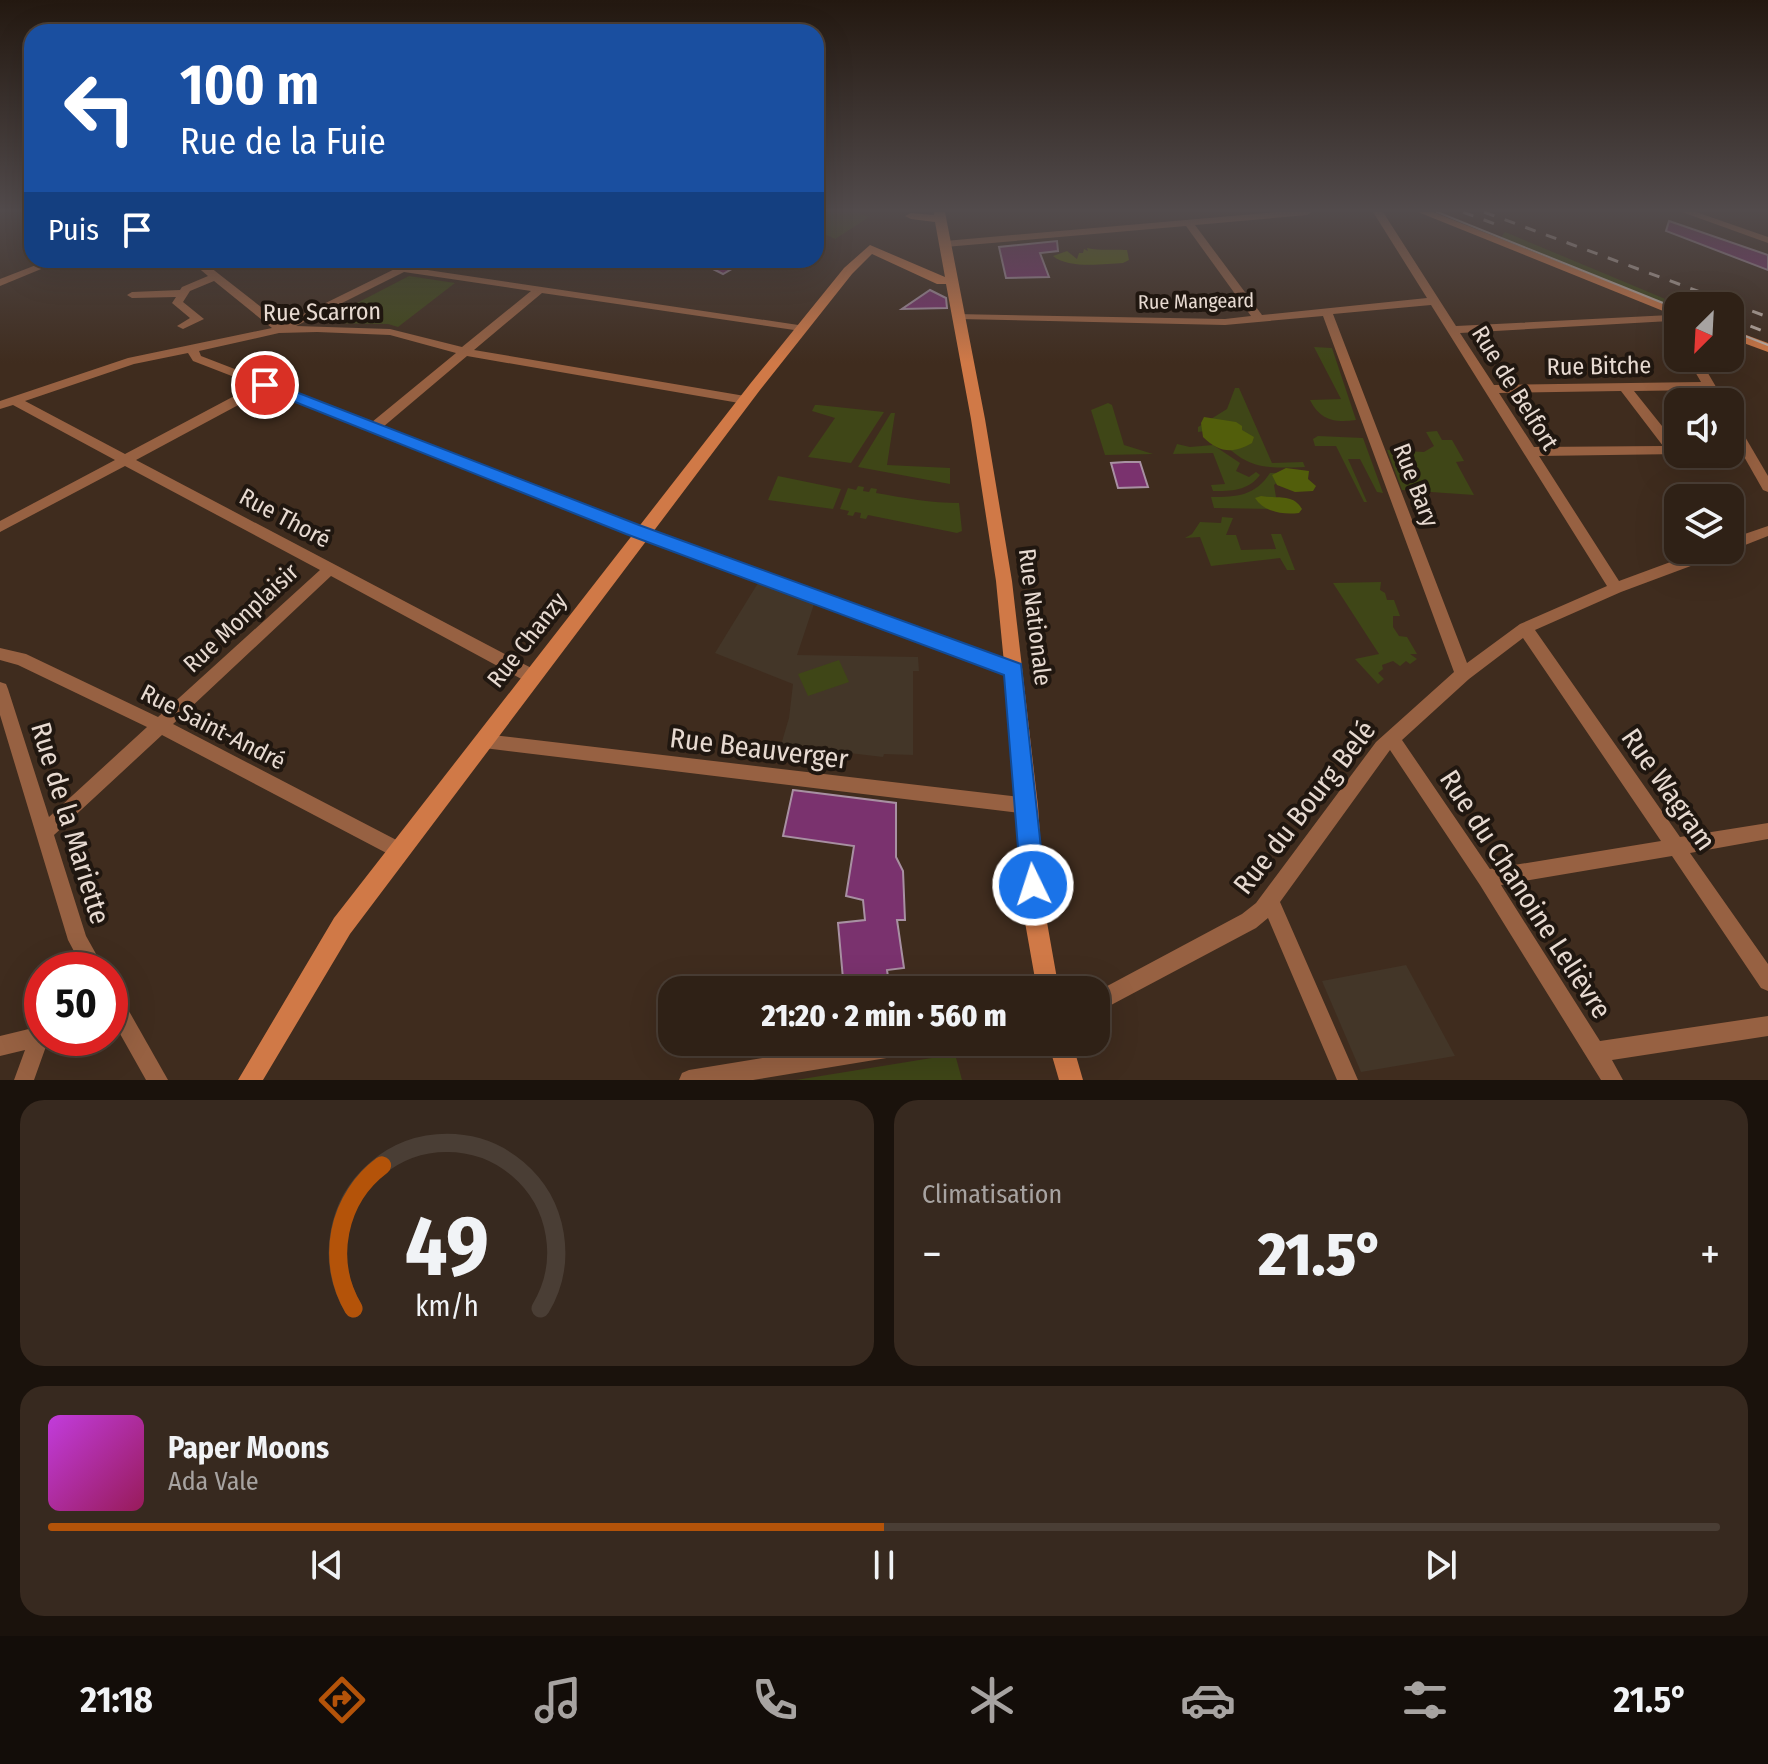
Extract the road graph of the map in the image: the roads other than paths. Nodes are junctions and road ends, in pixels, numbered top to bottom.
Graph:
1 (857, 262) edge
2 (900, 262) edge
3 (949, 262) edge
4 (1218, 262) edge
5 (1410, 262) edge
6 (1548, 262) edge
7 (38, 268) edge
8 (205, 268) edge
9 (402, 269) joint
10 (216, 276) junction
11 (952, 280) junction
12 (0, 283) edge
13 (540, 289) junction
14 (182, 293) junction
15 (132, 295) dead end
16 (1434, 301) junction
17 (957, 308) junction
18 (1664, 310) edge
19 (1327, 312) junction
20 (1664, 315) edge
21 (1259, 319) junction
22 (183, 326) dead end
23 (801, 328) junction
24 (279, 330) junction
25 (1452, 330) junction
26 (1744, 339) edge
27 (191, 347) junction
28 (1768, 348) edge
29 (466, 352) junction
30 (1702, 372) edge
31 (265, 385) junction
32 (1710, 386) joint
33 (1625, 388) junction
34 (1489, 389) junction
35 (745, 400) junction
36 (7, 402) edge
37 (374, 427) junction
38 (1664, 435) edge
39 (1744, 446) edge
40 (1746, 449) joint
41 (1664, 450) edge
42 (1530, 452) junction
43 (126, 460) junction
44 (1768, 487) edge
45 (0, 527) edge
46 (1768, 531) edge
47 (644, 534) junction
48 (1744, 540) edge
49 (1680, 564) edge
50 (330, 569) junction
51 (1616, 588) junction
52 (1525, 628) junction
53 (0, 654) edge
54 (1014, 670) junction
55 (1463, 674) junction
56 (533, 677) junction
57 (0, 689) edge
58 (161, 726) junction
59 (1391, 738) junction
60 (484, 741) junction
61 (1028, 806) junction
62 (1768, 831) edge
63 (44, 833) junction
64 (1674, 845) junction
65 (400, 851) junction
66 (1486, 879) junction
67 (1270, 901) junction
68 (84, 952) edge
69 (1046, 976) edge
70 (1768, 981) edge
71 (1110, 995) edge
72 (1768, 1026) edge
73 (128, 1028) edge
74 (24, 1038) edge
75 (0, 1046) edge
76 (1595, 1052) junction
77 (33, 1056) edge
78 (837, 1056) edge
79 (1064, 1056) edge
80 (24, 1080) edge
81 (158, 1080) edge
82 (250, 1080) edge
83 (689, 1080) edge
84 (1071, 1080) edge
85 (1348, 1080) edge
86 (1613, 1080) edge

1 - 23 main road, Rue Chanzy
2 - 11 main road, Rue Chanzy
3 - 11 main road, Rue Nationale
4 - 21 street
5 - 16 street, Rue de Belfort
6 - 18 main road
7 - 12 street
8 - 10 street
9 - 13 street
9 - 24 street
10 - 14 street
10 - 24 street
11 - 17 main road, Rue Nationale
13 - 23 street
13 - 29 street
14 - 15 street
14 - 22 street
16 - 19 street, Rue Mangeard
16 - 25 street, Rue de Belfort
17 - 21 street, Rue Mangeard
17 - 54 main road, Rue Nationale
19 - 21 street, Rue Mangeard
19 - 55 street, Rue Bary
20 - 25 street
23 - 35 main road, Rue Chanzy
24 - 27 street, Rue Scarron
24 - 29 street, Rue Scarron
25 - 34 street, Rue de Belfort
26 - 28 main road
27 - 31 street
27 - 36 street, Rue Scarron
29 - 35 street, Rue Scarron
29 - 37 street
30 - 32 street
31 - 37 street
31 - 43 street
32 - 33 street, Rue Bitche
33 - 34 street, Rue Bitche
33 - 38 street
34 - 42 street, Rue de Belfort
35 - 47 main road, Rue Chanzy
36 - 43 street, Rue Thoré
37 - 47 street
39 - 40 street
40 - 44 street
41 - 42 street
42 - 51 street, Rue de Belfort
43 - 45 street
43 - 50 street, Rue Thoré
46 - 48 street
47 - 54 street
47 - 56 main road, Rue Chanzy
49 - 51 street, Rue du Bourg Belé
50 - 56 street, Rue Thoré
50 - 58 street, Rue Monplaisir
51 - 52 street, Rue du Bourg Belé
52 - 55 street, Rue du Bourg Belé
52 - 64 street, Rue Wagram
53 - 58 street, Rue Saint-André
54 - 61 main road, Rue Nationale
55 - 59 street, Rue du Bourg Belé
56 - 60 main road, Rue Chanzy
57 - 63 street, Rue de la Mariette
58 - 63 street, Rue Monplaisir
58 - 65 street, Rue Saint-André
59 - 66 street, Rue du Chanoine Lelièvre
59 - 67 street, Rue du Bourg Belé
60 - 61 street, Rue Beauverger
60 - 65 main road, Rue Chanzy
61 - 69 main road, Rue Nationale
62 - 64 street
63 - 68 street, Rue de la Mariette
64 - 66 street
64 - 70 street, Rue Wagram
65 - 82 main road, Rue Chanzy
66 - 76 street, Rue du Chanoine Lelièvre
67 - 71 street, Rue du Bourg Belé
67 - 85 street
72 - 76 street
73 - 81 street
74 - 75 street
76 - 86 street, Rue du Chanoine Lelièvre
77 - 80 street
78 - 83 street
79 - 84 main road

